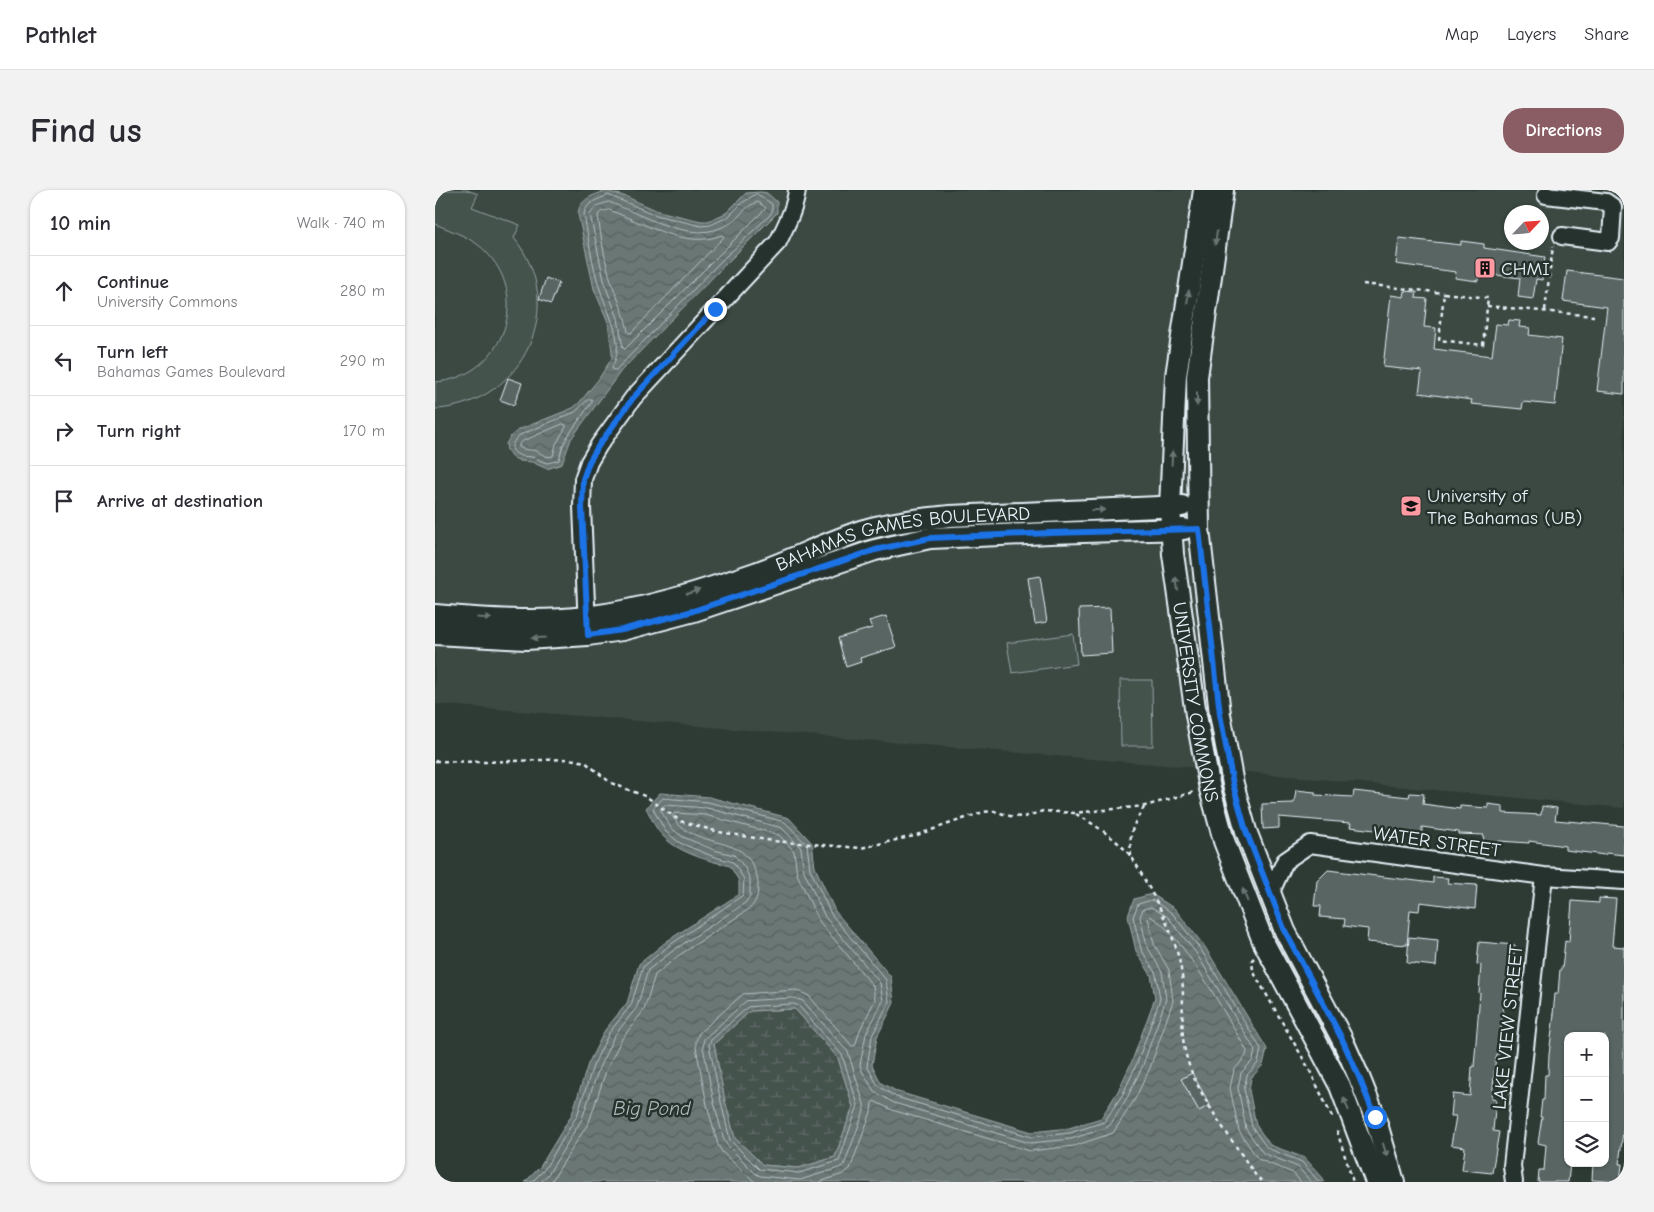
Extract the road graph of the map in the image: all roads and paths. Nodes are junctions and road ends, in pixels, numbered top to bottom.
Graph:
1 (797, 190) edge
2 (1204, 190) edge
3 (1223, 190) edge
4 (1546, 195) dead end
5 (1562, 236) joint
6 (1363, 284) dead end
7 (1444, 293) junction
8 (1487, 306) junction
9 (1545, 311) junction
10 (1594, 316) dead end
11 (1198, 506) junction
12 (1170, 507) junction
13 (1199, 529) junction
14 (1171, 530) junction
15 (841, 538) junction
16 (846, 559) junction
17 (435, 615) edge
18 (587, 626) junction
19 (435, 634) edge
20 (435, 761) edge
21 (1210, 789) junction
22 (1145, 806) junction
23 (1074, 813) junction
24 (1132, 857) junction
25 (1544, 876) junction
26 (1624, 881) edge
27 (1270, 894) junction
28 (1266, 946) junction
29 (1334, 1122) dead end
30 (1337, 1131) dead end
31 (1263, 1182) edge
32 (1353, 1182) edge
33 (1376, 1182) edge
34 (1394, 1182) edge
35 (1514, 1182) edge

1 - 18 street
12 -> 2 main road, UNIVERSITY COMMONS
3 -> 11 main road, UNIVERSITY COMMONS
4 - 5 street
5 - 9 path
6 - 7 path
7 - 8 path
7 - 8 path
8 - 9 path
9 - 10 path
11 - 12 main road, BAHAMAS GAMES BOULEVARD
11 - 13 main road, UNIVERSITY COMMONS
12 - 14 main road, UNIVERSITY COMMONS
15 -> 12 main road, BAHAMAS GAMES BOULEVARD
13 - 14 main road, BAHAMAS GAMES BOULEVARD
13 - 27 main road, UNIVERSITY COMMONS
14 - 16 main road, BAHAMAS GAMES BOULEVARD
21 -> 14 main road, UNIVERSITY COMMONS
15 - 16 main road
18 -> 15 main road, BAHAMAS GAMES BOULEVARD
16 - 18 main road, BAHAMAS GAMES BOULEVARD
17 -> 18 main road, BAHAMAS GAMES BOULEVARD
18 -> 19 main road, BAHAMAS GAMES BOULEVARD
20 - 23 path
21 - 22 path
28 -> 21 main road, UNIVERSITY COMMONS
22 - 23 path
22 - 24 path
23 - 24 path
24 - 31 path
25 - 26 street, WATER STREET
25 - 27 street, WATER STREET
25 - 35 street, LAKE VIEW STREET
27 -> 34 main road, UNIVERSITY COMMONS
28 - 29 path
33 -> 28 main road, UNIVERSITY COMMONS
30 - 32 path

